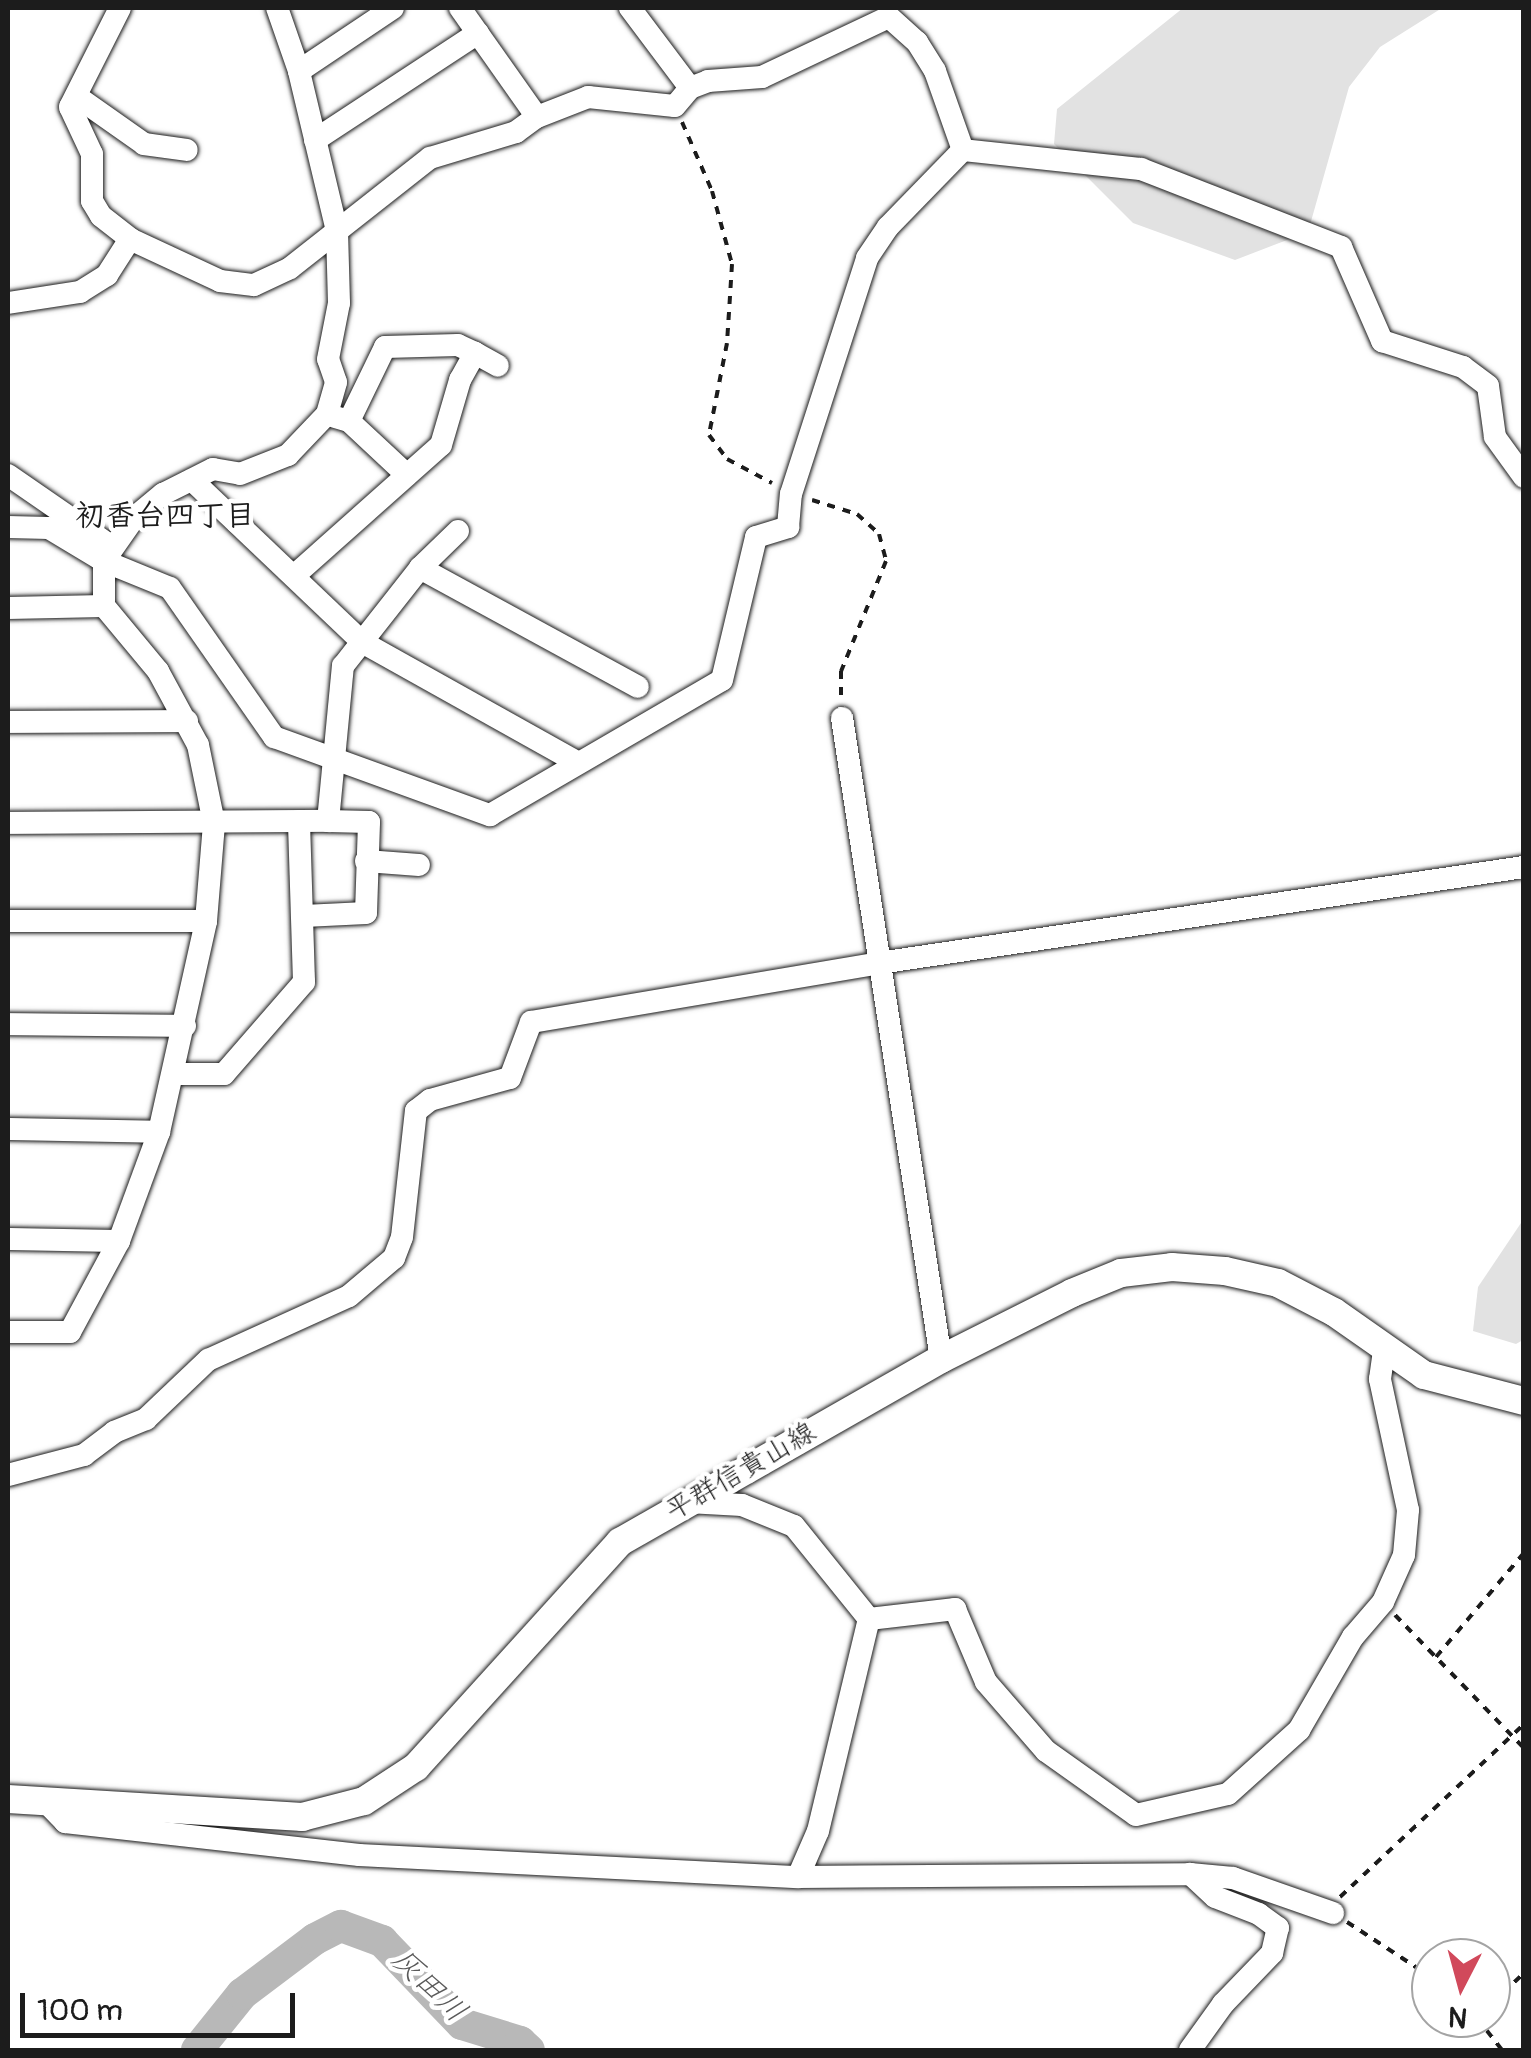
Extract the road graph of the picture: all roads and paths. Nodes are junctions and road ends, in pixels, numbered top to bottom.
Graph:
1 (120, 8) edge
2 (278, 8) edge
3 (393, 8) edge
4 (460, 8) edge
5 (630, 8) edge
6 (890, 12) edge
7 (478, 32) junction
8 (299, 71) junction
9 (76, 96) junction
10 (682, 97) junction
11 (537, 117) junction
12 (315, 140) junction
13 (186, 150) dead end
14 (963, 150) junction
15 (337, 231) junction
16 (130, 240) junction
17 (8, 303) edge
18 (475, 353) junction
19 (498, 366) dead end
20 (338, 417) junction
21 (407, 475) junction
22 (8, 476) edge
23 (1524, 477) edge
24 (192, 480) junction
25 (790, 494) junction
26 (8, 527) edge
27 (458, 531) dead end
28 (107, 553) junction
29 (420, 568) junction
30 (295, 575) junction
31 (104, 606) junction
32 (8, 608) edge
33 (362, 642) junction
34 (638, 688) dead end
35 (842, 718) joint
36 (8, 722) edge
37 (187, 722) junction
38 (332, 755) junction
39 (577, 762) junction
40 (328, 820) junction
41 (299, 821) junction
42 (8, 823) edge
43 (214, 823) junction
44 (366, 860) junction
45 (419, 865) dead end
46 (1524, 867) edge
47 (304, 916) junction
48 (8, 921) edge
49 (206, 921) junction
50 (879, 963) junction
51 (8, 1024) edge
52 (185, 1026) junction
53 (174, 1074) junction
54 (8, 1129) edge
55 (159, 1132) junction
56 (8, 1240) edge
57 (119, 1240) junction
58 (8, 1332) edge
59 (1384, 1350) junction
60 (941, 1359) junction
61 (1524, 1402) edge
62 (8, 1474) edge
63 (688, 1502) junction
64 (1524, 1553) edge
65 (1383, 1602) junction
66 (870, 1619) junction
67 (1436, 1657) junction
68 (1524, 1724) edge
69 (1511, 1735) junction
70 (1524, 1748) edge
71 (8, 1799) edge
72 (46, 1802) junction
73 (1190, 1874) junction
74 (798, 1877) junction
75 (1333, 1912) junction
76 (1411, 1964) edge
77 (1190, 2050) edge

1 - 9 street
2 - 8 street
3 - 8 street
4 - 7 street
5 - 10 street
6 - 10 street
6 - 14 street
7 - 11 street
7 - 12 street
8 - 12 street
9 - 13 street
9 - 16 street
10 - 11 street
10 - 25 path
11 - 15 street
12 - 15 street
14 - 23 street
14 - 25 street
15 - 16 street
15 - 20 street
16 - 17 street
18 - 19 street
18 - 20 street
18 - 21 street
20 - 21 street
20 - 24 street
21 - 30 street
22 - 28 street
24 - 28 street
24 - 30 street
25 - 35 path
25 - 39 street
26 - 28 street
27 - 29 street
28 - 31 street
28 - 38 street
29 - 33 street
29 - 34 street
30 - 33 street
31 - 32 street
31 - 37 street
33 - 38 street
33 - 39 street
35 - 50 street
36 - 37 street
37 - 43 street
38 - 39 street
38 - 40 street
40 - 41 street
40 - 44 street
41 - 43 street
41 - 47 street
42 - 43 street
43 - 49 street
44 - 45 street
44 - 47 street
46 - 50 street
47 - 53 street
48 - 49 street
49 - 52 street
50 - 60 street
50 - 62 street
51 - 52 street
52 - 53 street
53 - 55 street
54 - 55 street
55 - 57 street
56 - 57 street
57 - 58 street
59 - 60 main road, 平群信貴山線
59 - 61 main road, 平群信貴山線
59 - 65 street
60 - 63 main road, 平群信貴山線
63 - 66 street
63 - 72 main road, 平群信貴山線
64 - 67 path
65 - 66 street
65 - 67 path
66 - 74 street
67 - 69 path
68 - 69 path
69 - 70 path
69 - 75 path
71 - 72 main road, 平群信貴山線
72 - 74 street
73 - 74 street
73 - 75 street
73 - 77 street
75 - 76 path

